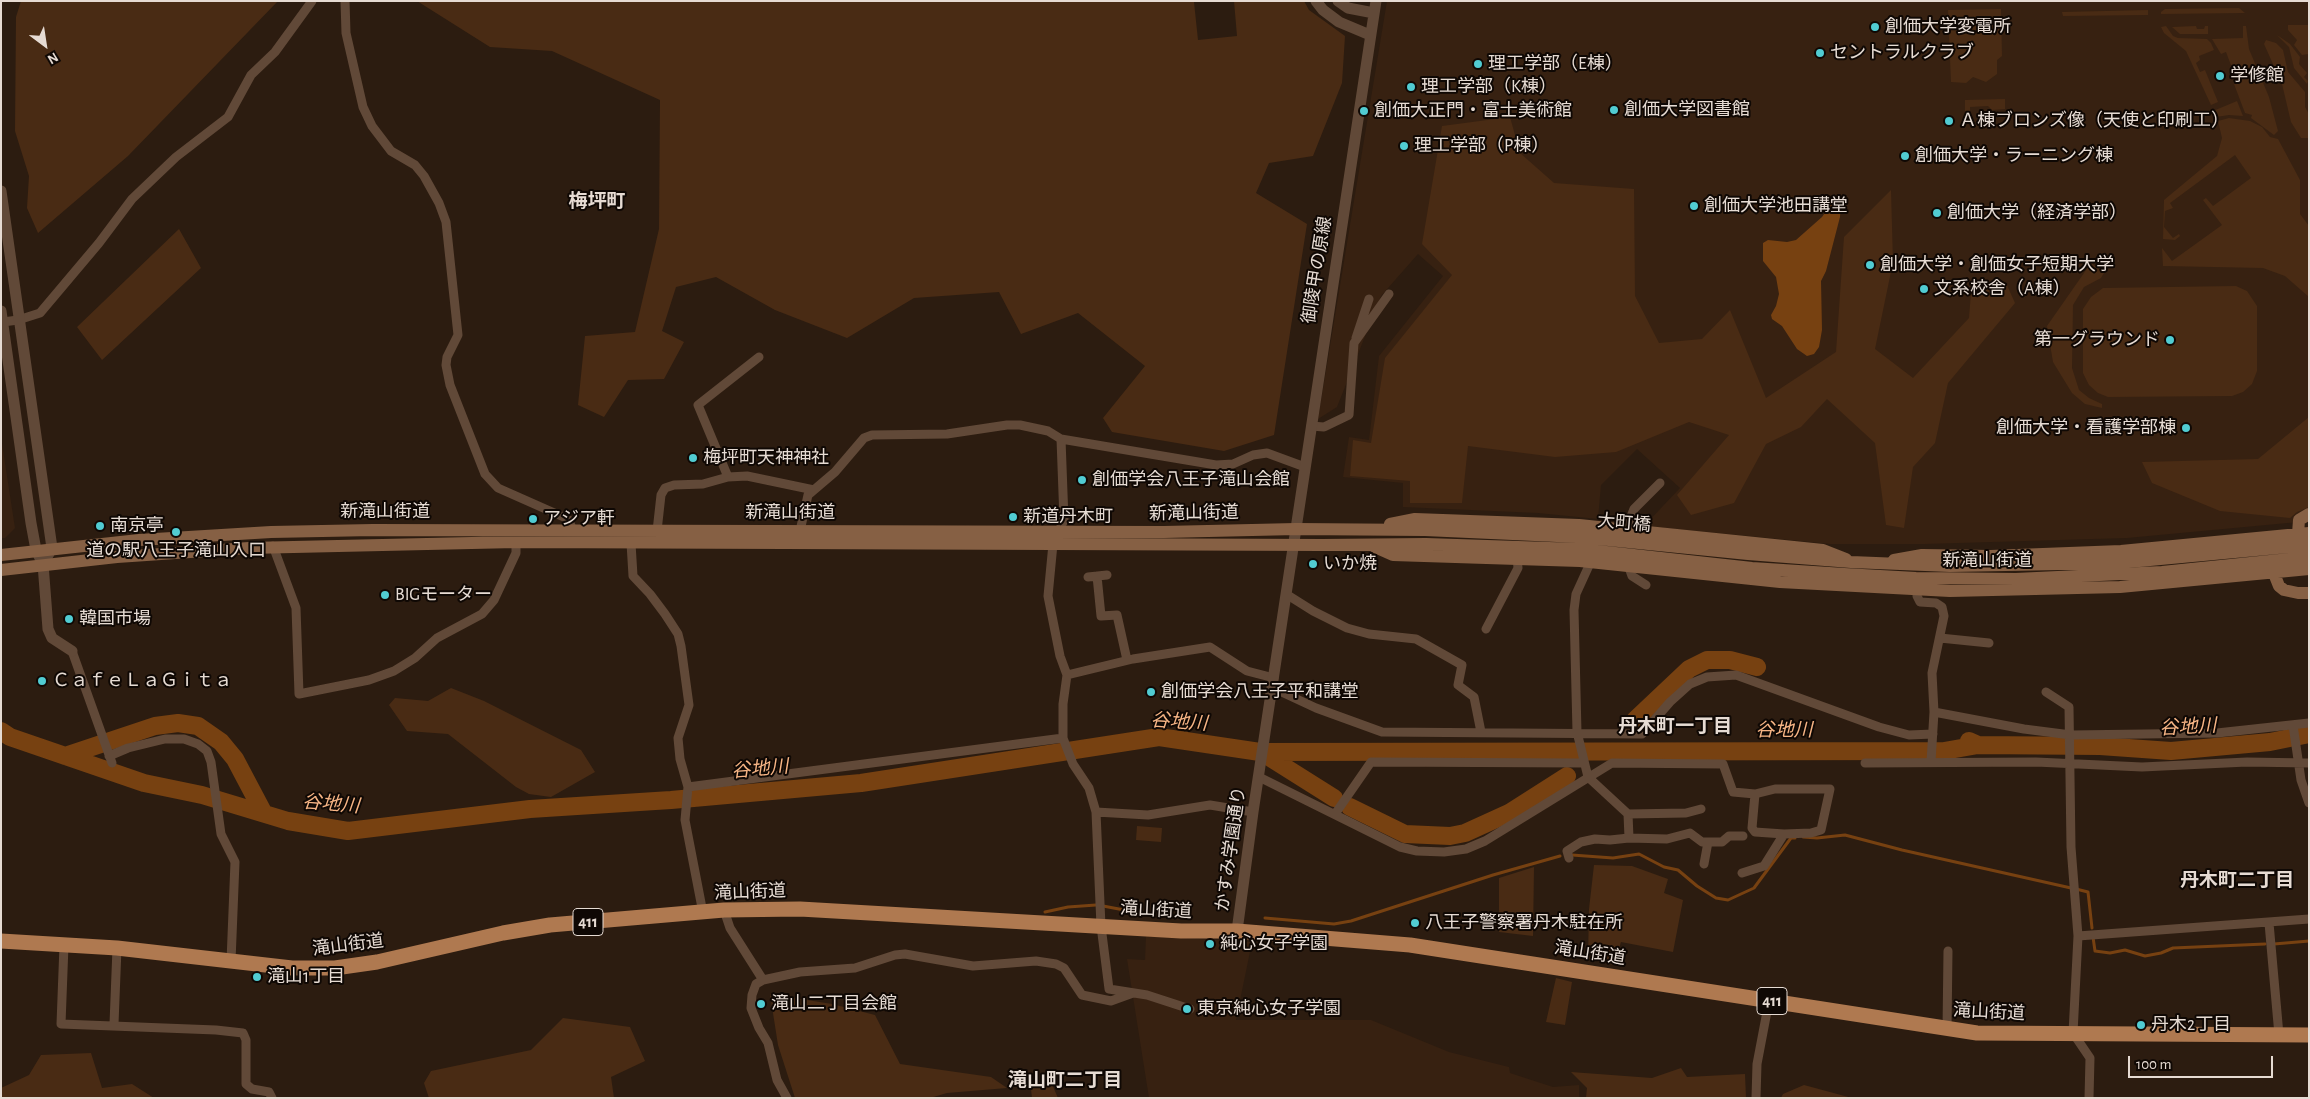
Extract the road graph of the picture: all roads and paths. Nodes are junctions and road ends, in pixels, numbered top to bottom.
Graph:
1 (312, 1) edge
2 (345, 1) edge
3 (1316, 1) edge
4 (1338, 1) edge
5 (1375, 7) edge
6 (1370, 35) junction
7 (1, 190) edge
8 (1389, 294) dead end
9 (1369, 299) dead end
10 (2, 317) edge
11 (18, 320) junction
12 (1354, 344) junction
13 (759, 358) dead end
14 (1311, 426) junction
15 (1061, 439) junction
16 (1305, 467) junction
17 (728, 477) junction
18 (1660, 483) dead end
19 (814, 490) junction
20 (2309, 514) edge
21 (1593, 526) junction
22 (1296, 528) junction
23 (1363, 529) junction
24 (572, 530) junction
25 (1629, 530) junction
26 (657, 531) junction
27 (800, 531) junction
28 (2303, 534) edge
29 (714, 537) junction
30 (1055, 537) junction
31 (516, 542) junction
32 (631, 543) junction
33 (1579, 543) junction
34 (1294, 544) junction
35 (1371, 545) junction
36 (1666, 545) joint
37 (2309, 545) edge
38 (273, 546) junction
39 (52, 548) junction
40 (36, 550) junction
41 (1, 555) edge
42 (1518, 557) junction
43 (1665, 558) joint
44 (2309, 558) edge
45 (1591, 562) junction
46 (1851, 562) junction
47 (1877, 563) junction
48 (43, 564) junction
49 (1626, 564) junction
50 (2309, 569) edge
51 (1, 570) edge
52 (2273, 571) junction
53 (1107, 575) dead end
54 (1646, 585) dead end
55 (1918, 589) junction
56 (2309, 593) edge
57 (1286, 594) junction
58 (1502, 599) junction
59 (1510, 604) dead end
60 (1486, 629) dead end
61 (1940, 638) junction
62 (1988, 643) dead end
63 (72, 651) joint
64 (1127, 660) junction
65 (1067, 675) junction
66 (1274, 683) junction
67 (2046, 692) dead end
68 (1934, 712) junction
69 (2309, 723) edge
70 (2293, 728) junction
71 (1481, 732) junction
72 (1577, 735) junction
73 (2070, 736) junction
74 (1932, 737) junction
75 (1064, 740) junction
76 (2070, 760) junction
77 (1583, 761) junction
78 (1931, 761) junction
79 (1865, 763) dead end
80 (2298, 763) junction
81 (2309, 763) edge
82 (1722, 764) junction
83 (1732, 764) dead end
84 (1259, 774) junction
85 (1588, 778) junction
86 (687, 789) junction
87 (1755, 794) junction
88 (2309, 802) edge
89 (1701, 809) dead end
90 (1096, 812) junction
91 (1253, 812) junction
92 (1335, 814) junction
93 (1628, 814) junction
94 (1784, 834) junction
95 (1743, 836) dead end
96 (1628, 838) junction
97 (1708, 842) junction
98 (1569, 858) dead end
99 (1704, 864) dead end
100 (1742, 873) dead end
101 (724, 910) junction
102 (703, 913) junction
103 (2309, 919) edge
104 (2268, 923) junction
105 (1101, 926) junction
106 (1237, 931) junction
107 (2078, 936) junction
108 (1, 941) edge
109 (64, 945) junction
110 (117, 948) junction
111 (1948, 951) dead end
112 (231, 961) junction
113 (763, 980) junction
114 (1133, 993) junction
115 (1769, 1001) junction
116 (1190, 1009) dead end
117 (114, 1024) junction
118 (1947, 1029) junction
119 (2073, 1033) junction
120 (2279, 1034) junction
121 (2309, 1035) edge
122 (272, 1098) edge
123 (787, 1098) edge
124 (1756, 1098) edge
125 (2089, 1098) edge

1 - 11 street
2 - 24 street
3 - 6 street
4 - 5 street
5 - 6 street, 御陵甲の原線
6 - 14 street, 御陵甲の原線
7 - 11 street
8 - 12 street
9 - 12 street
10 - 11 street
10 - 40 street
11 - 39 street
12 - 14 street
13 - 17 street
14 - 16 street, 御陵甲の原線
15 - 16 street
15 - 19 street
15 - 30 street
16 - 22 street, 御陵甲の原線
17 - 19 street
17 - 26 street
18 - 25 street
19 - 27 street
20 - 28 main road
21 - 23 main road
21 - 25 main road
21 - 45 street
22 - 23 main road, 新滝山街道
22 - 30 main road, 新滝山街道
22 - 34 street, 御陵甲の原線
23 - 33 main road, 新滝山街道
24 - 26 main road, 新滝山街道
24 - 39 main road, 新滝山街道
25 - 46 main road
25 - 49 street
26 - 29 main road, 新滝山街道
27 - 29 main road, 新滝山街道
27 - 30 main road, 新滝山街道
28 - 47 main road
29 - 30 main road, 新滝山街道
29 - 32 main road, 新滝山街道
30 - 34 main road, 新滝山街道
30 - 65 street
31 - 32 main road, 新滝山街道
31 - 38 main road, 新滝山街道
31 - 38 street
32 - 86 street
33 - 35 main road, 新滝山街道
33 - 36 main road, 大町橋
33 - 43 main road, 大町橋
34 - 35 main road, 新滝山街道
34 - 57 street
35 - 42 main road
36 - 46 main road, 新滝山街道
37 - 47 main road, 新滝山街道
38 - 48 main road, 新滝山街道
39 - 40 main road, 新滝山街道
39 - 48 street
40 - 41 main road, 新滝山街道
40 - 48 street
42 - 45 main road
42 - 58 street
43 - 44 main road, 新滝山街道
45 - 49 main road
45 - 72 street
46 - 47 main road, 新滝山街道
48 - 51 main road, 新滝山街道
48 - 63 street
49 - 54 street
49 - 55 main road
50 - 52 main road
52 - 55 main road
52 - 56 main road
53 - 64 street
55 - 61 street
57 - 66 street
57 - 71 street
58 - 59 street
58 - 60 street
61 - 62 street
61 - 68 street
63 - 112 street
64 - 65 street
64 - 66 street
65 - 75 street
66 - 71 street
66 - 84 street, かすみ学園通り
67 - 73 street
68 - 73 street
68 - 74 street
69 - 70 street
70 - 73 street
70 - 80 street
71 - 72 street
72 - 74 street
72 - 77 street
73 - 76 street
74 - 78 street
75 - 86 street
75 - 90 street
76 - 78 street
76 - 80 street
76 - 107 street
77 - 85 street
77 - 92 street
78 - 79 street
80 - 81 street
80 - 88 street
82 - 83 street
82 - 85 street
82 - 87 street
84 - 91 street, かすみ学園通り
84 - 92 street
85 - 92 street
85 - 93 street
86 - 102 street
87 - 94 street
87 - 94 street
89 - 93 street
90 - 91 street
90 - 105 street
91 - 106 street, かすみ学園通り
93 - 96 street
94 - 100 street
95 - 97 street
96 - 97 street
96 - 98 street
97 - 99 street
101 - 102 highway, 滝山街道 / 411
101 - 105 highway, 滝山街道 / 411
101 - 113 street
102 - 112 highway, 滝山街道 / 411
103 - 104 street
104 - 107 street
104 - 120 street
105 - 106 highway, 滝山街道 / 411
105 - 114 street
106 - 115 highway, 滝山街道 / 411
107 - 119 street
108 - 109 highway, 滝山街道 / 411
109 - 110 highway, 滝山街道 / 411
109 - 117 street
110 - 112 highway, 滝山街道 / 411
110 - 117 street
111 - 118 street
113 - 114 street
113 - 123 street
114 - 116 street
115 - 118 highway, 滝山街道 / 411
115 - 124 street
117 - 122 street
118 - 119 highway, 滝山街道 / 411
119 - 120 highway, 滝山街道 / 411
119 - 125 street
120 - 121 highway, 滝山街道 / 411

